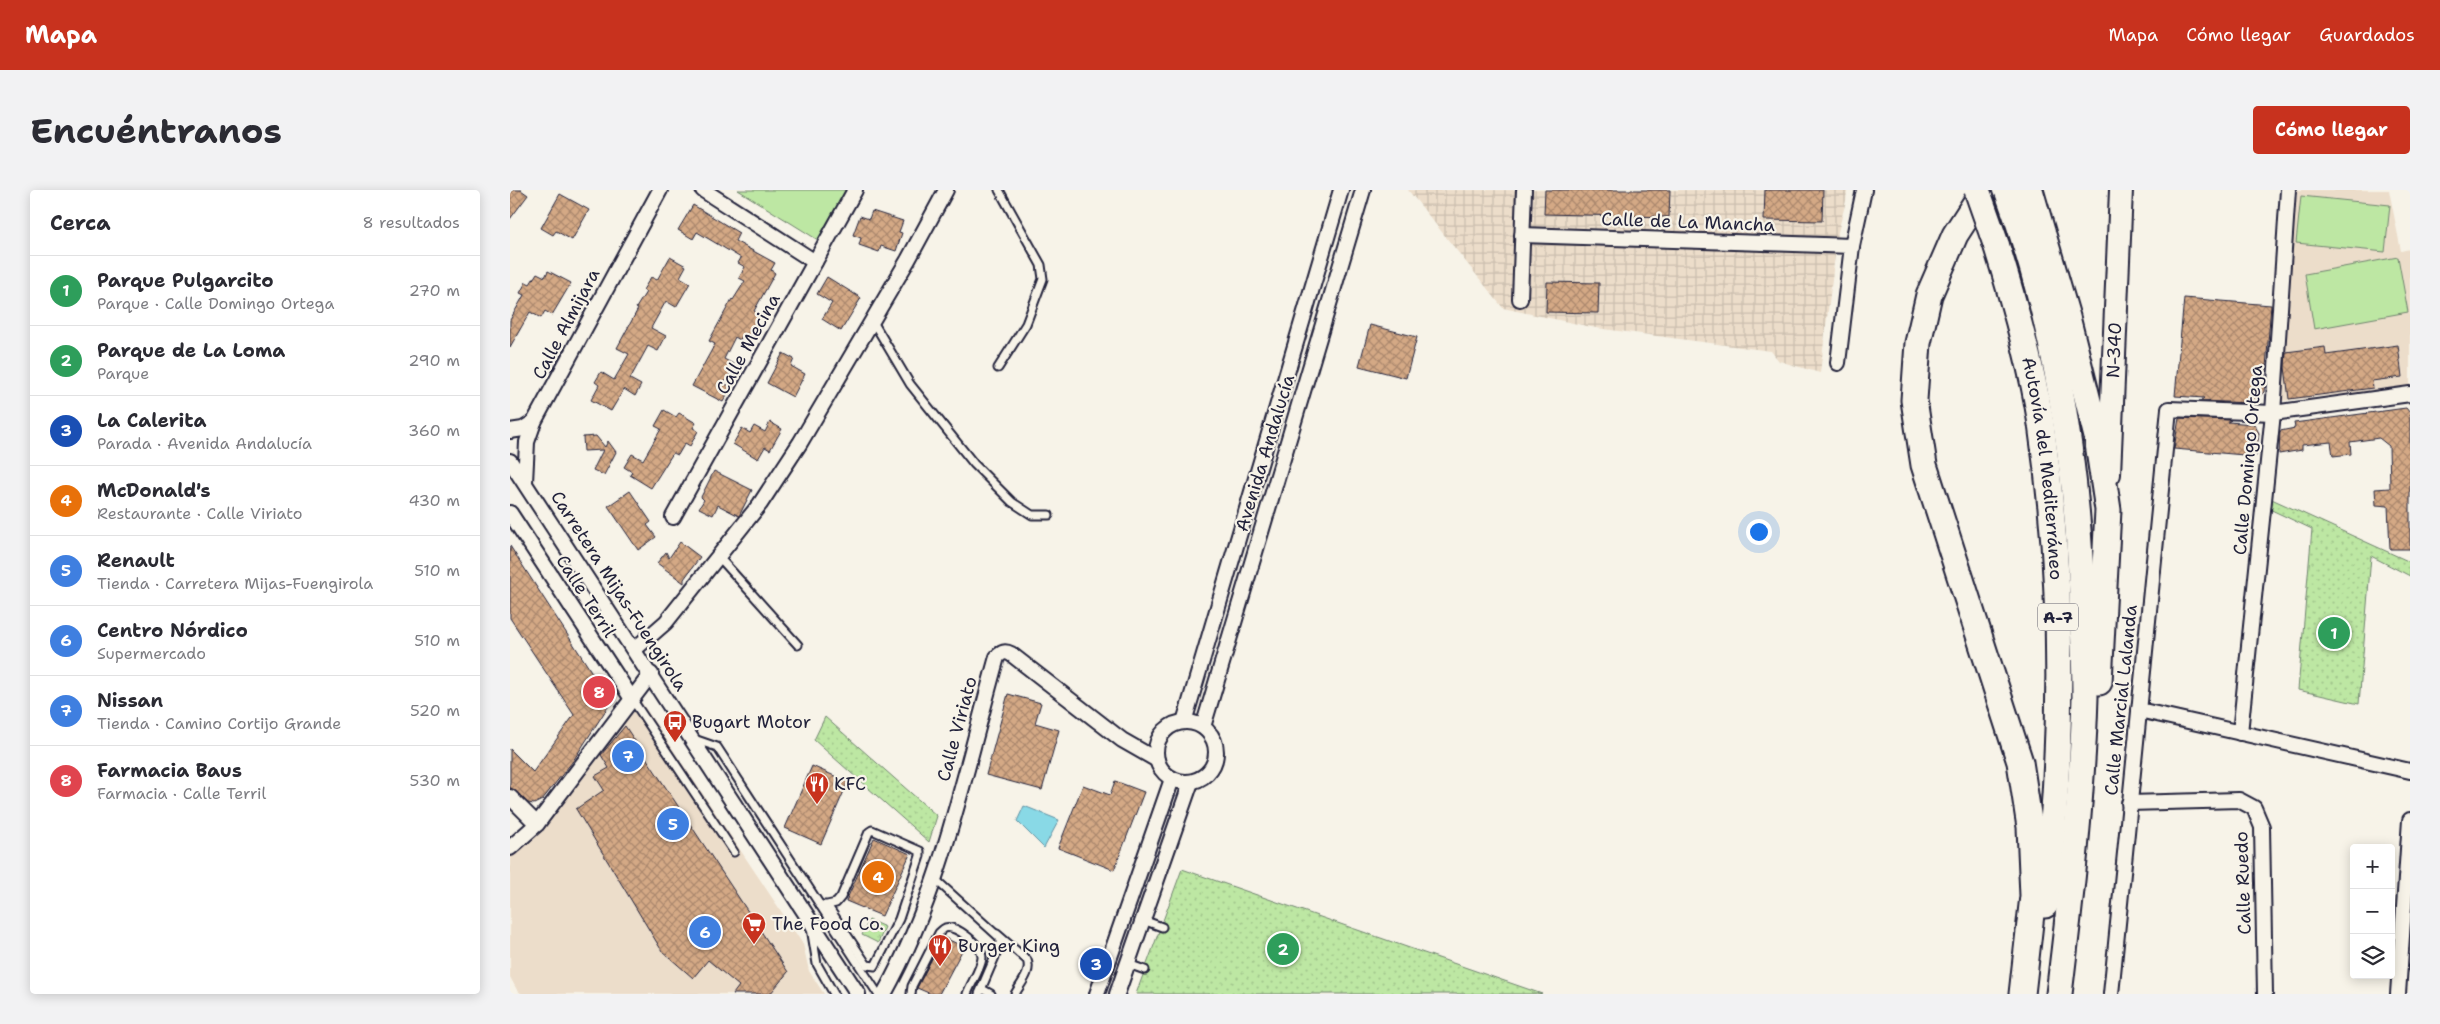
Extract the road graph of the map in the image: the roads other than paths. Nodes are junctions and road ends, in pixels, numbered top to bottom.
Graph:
1 (660, 190) edge
2 (703, 190) edge
3 (855, 190) edge
4 (946, 190) edge
5 (999, 190) edge
6 (1341, 190) edge
7 (1363, 190) edge
8 (1524, 190) edge
9 (1864, 190) edge
10 (1977, 190) edge
11 (1984, 190) edge
12 (2007, 190) edge
13 (2121, 190) edge
14 (2288, 190) edge
15 (2028, 206) edge
16 (1522, 235) junction
17 (1852, 246) junction
18 (815, 262) junction
19 (1520, 299) dead end
20 (872, 320) junction
21 (1838, 363) dead end
22 (998, 368) dead end
23 (2410, 394) edge
24 (2273, 413) junction
25 (534, 422) junction
26 (510, 431) edge
27 (510, 461) edge
28 (525, 482) junction
29 (2108, 510) junction
30 (510, 513) edge
31 (1049, 515) dead end
32 (674, 517) dead end
33 (718, 556) junction
34 (798, 644) dead end
35 (635, 649) junction
36 (651, 674) junction
37 (632, 699) junction
38 (2139, 710) junction
39 (1184, 722) junction
40 (1203, 727) junction
41 (2240, 733) junction
42 (694, 739) junction
43 (1157, 760) junction
44 (2410, 771) edge
45 (1172, 779) junction
46 (1191, 782) junction
47 (510, 797) edge
48 (2129, 803) junction
49 (2410, 820) edge
50 (537, 824) junction
51 (2030, 827) junction
52 (510, 848) edge
53 (734, 852) dead end
54 (935, 879) junction
55 (2071, 892) junction
56 (823, 905) junction
57 (810, 917) junction
58 (1144, 920) junction
59 (1162, 927) dead end
60 (996, 934) junction
61 (2066, 940) junction
62 (1128, 964) junction
63 (1145, 970) dead end
64 (980, 991) edge
65 (834, 994) edge
66 (858, 994) edge
67 (878, 994) edge
68 (884, 994) edge
69 (911, 994) edge
70 (967, 994) edge
71 (991, 994) edge
72 (1015, 994) edge
73 (1097, 994) edge
74 (1117, 994) edge
75 (2008, 994) edge
76 (2022, 994) edge
77 (2035, 994) edge
78 (2059, 994) edge
79 (2072, 994) edge
80 (2111, 994) edge
81 (2265, 994) edge
82 (2398, 994) edge

1 - 25 street, Calle Almijara
2 - 18 street
3 - 18 street, Calle Mecina
4 - 20 street
5 - 22 lane
6 - 39 street, Avenida Andalucía
7 - 40 street, Avenida Andalucía
8 - 16 street
9 - 17 street
10 - 77 highway, Autovía del Mediterráneo / A-7, bridge
11 - 51 highway
12 - 15 highway, Autovía del Mediterráneo / A-7
13 - 29 main road, N-340
14 - 24 street, Calle Domingo Ortega
15 - 29 highway
15 - 55 highway, Autovía del Mediterráneo / A-7
16 - 17 street, Calle de La Mancha
16 - 19 street
17 - 21 street
18 - 32 street, Calle Mecina
20 - 31 lane
20 - 33 street
23 - 24 street
24 - 38 street, Calle Marcial Lalanda
24 - 41 street, Calle Domingo Ortega
25 - 26 street
25 - 28 street, Calle Almijara
27 - 28 street, Carretera Mijas-Fuengirola
28 - 35 street, Carretera Mijas-Fuengirola
29 - 55 highway
30 - 37 street, Calle Terril
33 - 34 lane
33 - 35 street
35 - 36 street, Carretera Mijas-Fuengirola
36 - 37 street
36 - 42 street, Carretera Mijas-Fuengirola
37 - 50 street
37 - 53 lane
38 - 41 street
38 - 48 street, Calle Marcial Lalanda
39 - 40 street
39 - 43 street
40 - 46 street
41 - 44 street
42 - 56 lane
42 - 57 street, Carretera Mijas-Fuengirola
43 - 45 street
43 - 54 street, Calle Viriato
45 - 46 street
45 - 73 street
46 - 58 street
47 - 50 street
48 - 80 street, Calle Marcial Lalanda
48 - 81 street, Calle Ruedo
49 - 82 street
50 - 52 street
51 - 75 highway
51 - 76 highway
54 - 60 lane
54 - 68 street, Calle Viriato
55 - 61 highway, Autovía del Mediterráneo / A-7
56 - 56 lane
56 - 67 lane
57 - 65 lane
57 - 66 street, Carretera Mijas-Fuengirola
58 - 59 lane
58 - 62 street
60 - 64 lane
60 - 72 lane
61 - 78 highway, Autovía del Mediterráneo / A-7
61 - 79 highway
62 - 63 lane
62 - 74 street
64 - 71 lane
69 - 70 lane

